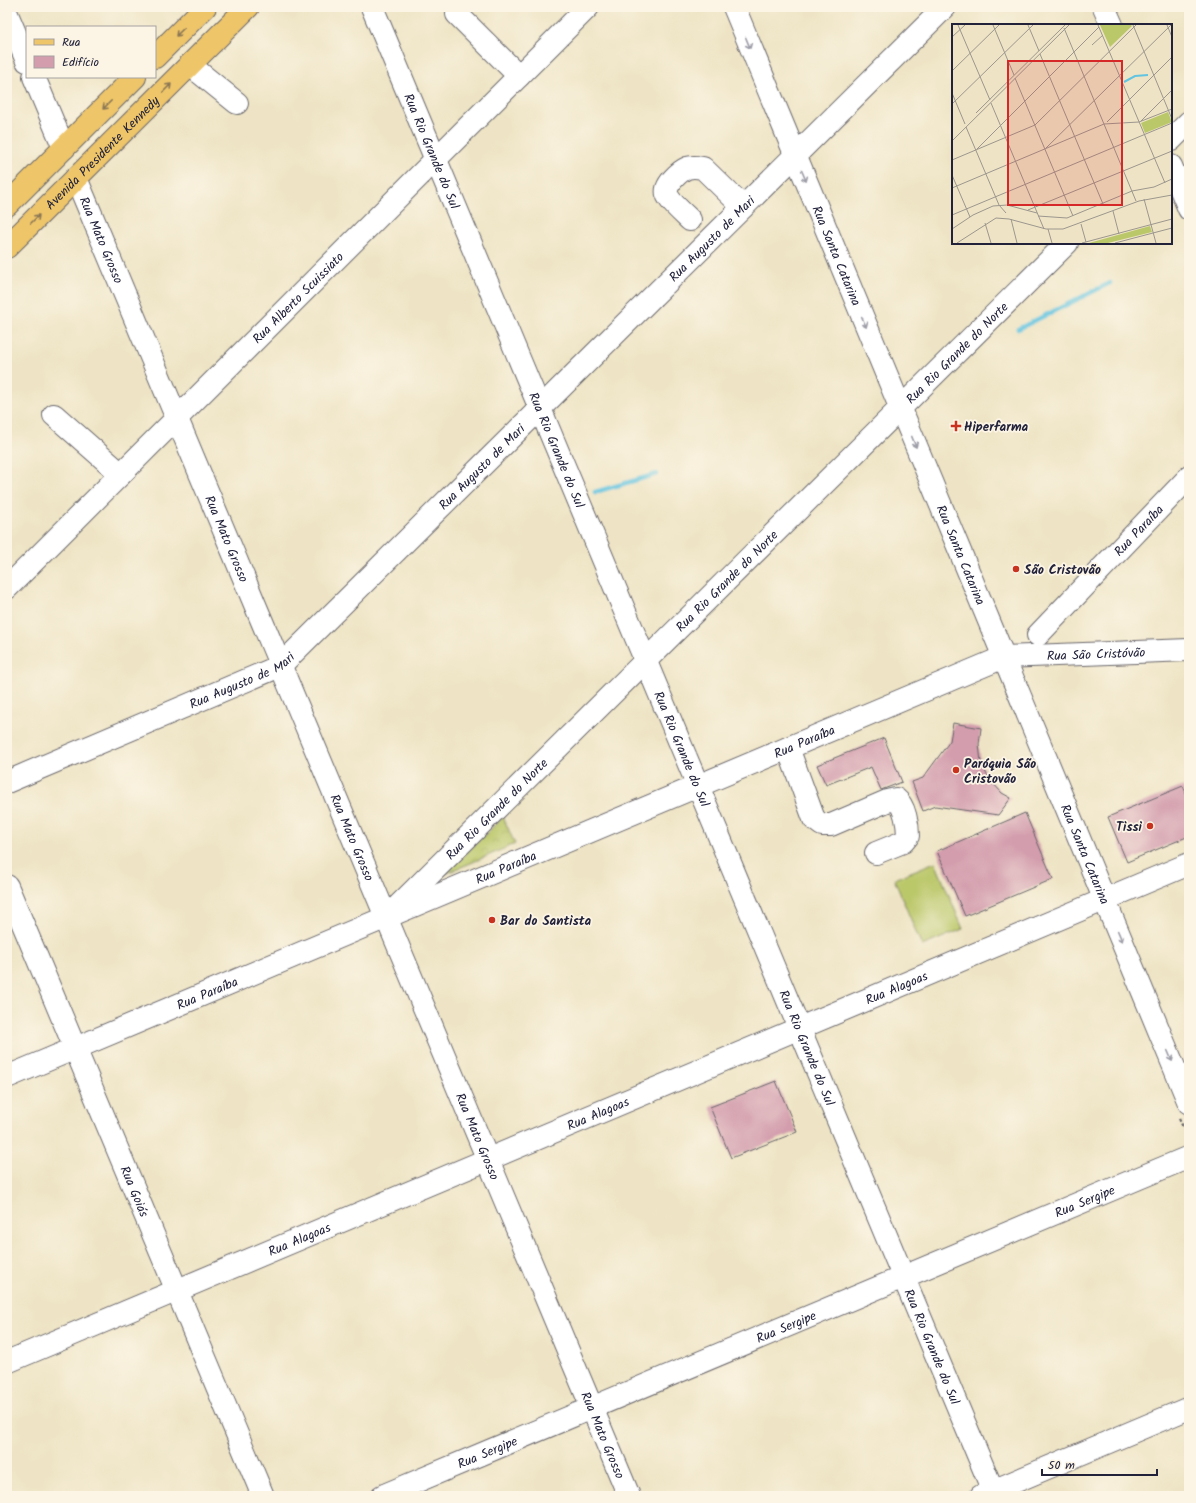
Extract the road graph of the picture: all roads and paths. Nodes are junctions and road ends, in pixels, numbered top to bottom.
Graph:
1 (205, 7) edge
2 (248, 7) edge
3 (372, 7) edge
4 (588, 7) edge
5 (734, 7) edge
6 (945, 7) edge
7 (1104, 7) edge
8 (7, 14) edge
9 (457, 14) dead end
10 (1112, 24) edge
11 (156, 56) edge
12 (26, 59) edge
13 (190, 65) junction
14 (519, 76) junction
15 (34, 78) edge
16 (134, 78) edge
17 (237, 103) dead end
18 (1189, 122) edge
19 (1172, 139) edge
20 (64, 148) junction
21 (795, 156) junction
22 (436, 159) junction
23 (1172, 168) edge
24 (76, 178) junction
25 (7, 205) edge
26 (743, 207) junction
27 (1189, 209) edge
28 (690, 220) dead end
29 (1066, 244) edge
30 (7, 246) edge
31 (540, 408) junction
32 (900, 408) junction
33 (54, 415) dead end
34 (176, 419) junction
35 (121, 474) junction
36 (1189, 478) edge
37 (7, 588) edge
38 (1038, 635) dead end
39 (1189, 650) edge
40 (1004, 658) junction
41 (645, 660) junction
42 (280, 666) junction
43 (788, 748) junction
44 (7, 782) edge
45 (698, 786) junction
46 (876, 853) dead end
47 (1189, 864) edge
48 (7, 886) edge
49 (1105, 900) junction
50 (386, 917) junction
51 (800, 1028) junction
52 (75, 1048) junction
53 (7, 1077) edge
54 (1189, 1103) edge
55 (1189, 1157) edge
56 (488, 1160) junction
57 (904, 1277) junction
58 (177, 1291) junction
59 (7, 1362) edge
60 (592, 1408) junction
61 (1189, 1408) edge
62 (987, 1493) edge
63 (263, 1496) edge
64 (382, 1496) edge
65 (629, 1496) edge

1 -> 11 main road
2 - 13 main road, Avenida Presidente Kennedy
3 - 22 street, Rua Rio Grande do Sul
4 - 14 street, Rua Alberto Scuissiato
5 -> 21 street, Rua Santa Catarina
6 - 21 street, Rua Augusto de Mari
7 - 10 street
8 - 12 street
9 - 14 street
13 - 17 street
24 -> 13 main road, Avenida Presidente Kennedy
14 - 22 street, Rua Alberto Scuissiato
15 - 20 street
16 -> 20 main road
18 - 19 street
20 - 25 main road
21 - 26 street, Rua Augusto de Mari
21 -> 32 street, Rua Santa Catarina
22 - 31 street, Rua Rio Grande do Sul
22 - 34 street, Rua Alberto Scuissiato
23 - 27 street
30 -> 24 main road, Avenida Presidente Kennedy
24 - 34 street, Rua Mato Grosso
26 - 28 street
26 - 31 street, Rua Augusto de Mari
29 - 32 street, Rua Rio Grande do Norte
31 - 41 street, Rua Rio Grande do Sul
31 - 42 street, Rua Augusto de Mari
32 -> 40 street, Rua Santa Catarina
32 - 41 street, Rua Rio Grande do Norte
33 - 35 street
34 - 35 street, Rua Alberto Scuissiato
34 - 42 street, Rua Mato Grosso
35 - 37 street, Rua Alberto Scuissiato
36 - 38 street, Rua Paraíba
39 - 40 street, Rua São Cristóvão
40 - 43 street, Rua Paraíba
40 - 49 street, Rua Santa Catarina
41 - 45 street, Rua Rio Grande do Sul
41 - 50 street, Rua Rio Grande do Norte
42 - 44 street, Rua Augusto de Mari
42 - 50 street, Rua Mato Grosso
43 - 45 street, Rua Paraíba
43 - 46 street
45 - 50 street, Rua Paraíba
45 - 51 street, Rua Rio Grande do Sul
47 - 49 street, Rua Alagoas
48 - 52 street, Rua Goiás
49 - 51 street, Rua Alagoas
49 -> 54 street, Rua Santa Catarina
50 - 52 street, Rua Paraíba
50 - 56 street, Rua Mato Grosso
51 - 56 street, Rua Alagoas
51 - 57 street, Rua Rio Grande do Sul
52 - 53 street, Rua Paraíba
52 - 58 street, Rua Goiás
55 - 57 street, Rua Sergipe
56 - 58 street, Rua Alagoas
56 - 60 street, Rua Mato Grosso
57 - 60 street, Rua Sergipe
57 - 62 street, Rua Rio Grande do Sul
58 - 59 street, Rua Alagoas
58 - 63 street, Rua Goiás
60 - 64 street, Rua Sergipe
60 - 65 street, Rua Mato Grosso
61 - 62 street

